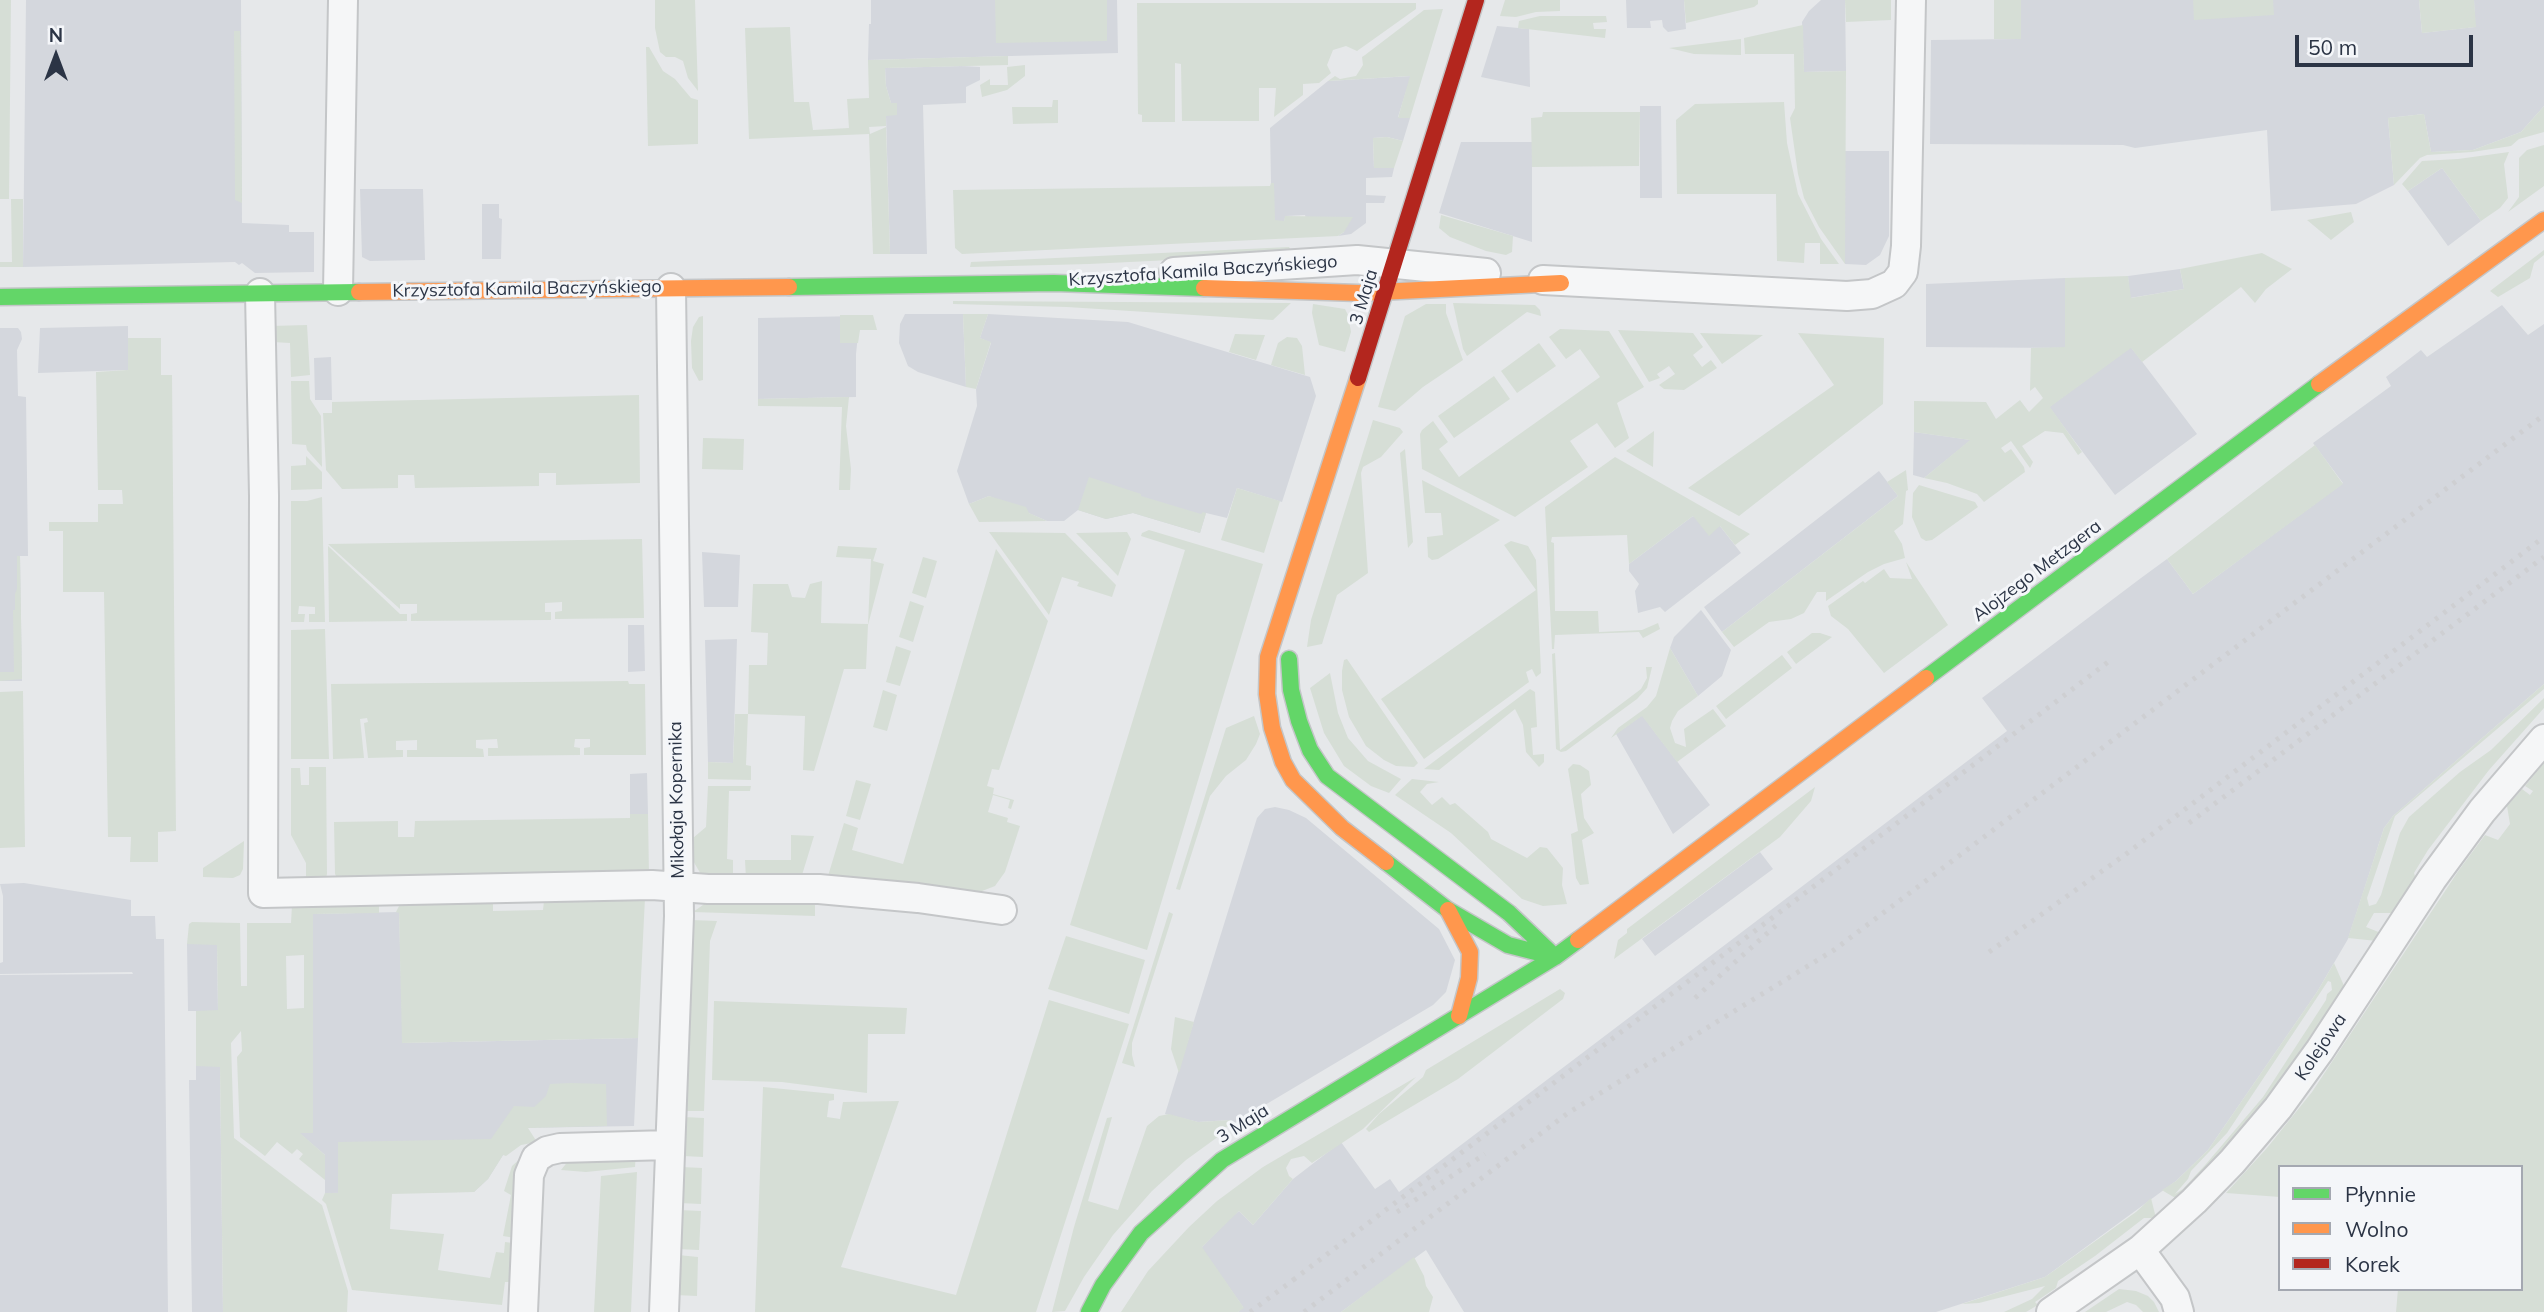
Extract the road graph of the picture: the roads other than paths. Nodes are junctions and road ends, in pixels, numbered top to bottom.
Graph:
1 (343, 0) edge
2 (1476, 0) edge
3 (1911, 0) edge
4 (2544, 220) edge
5 (1394, 263) junction
6 (1054, 283) junction
7 (1561, 283) junction
8 (671, 288) junction
9 (1386, 290) junction
10 (338, 291) junction
11 (260, 293) junction
12 (0, 297) edge
13 (1286, 604) junction
14 (2544, 738) edge
15 (678, 887) junction
16 (1002, 910) dead end
17 (1448, 910) junction
18 (1555, 957) junction
19 (1459, 1016) junction
20 (669, 1144) junction
21 (2140, 1250) junction
22 (523, 1312) edge
23 (664, 1312) edge
24 (1089, 1312) edge
25 (2052, 1312) edge
26 (2179, 1312) edge

1 - 10 street
2 - 5 street, 3 Maja
3 - 7 street, Krzysztofa Kamila Baczyńskiego
4 - 18 street, Alojzego Metzgera
5 - 6 street, Krzysztofa Kamila Baczyńskiego
5 - 7 street, Krzysztofa Kamila Baczyńskiego
5 - 9 street, 3 Maja
6 - 8 street, Krzysztofa Kamila Baczyńskiego
6 - 9 street, Krzysztofa Kamila Baczyńskiego
7 - 9 street, Krzysztofa Kamila Baczyńskiego
8 - 10 street, Krzysztofa Kamila Baczyńskiego
8 - 15 street, Mikołaja Kopernika
9 - 13 street, 3 Maja
10 - 11 street, Krzysztofa Kamila Baczyńskiego
11 - 12 street, Krzysztofa Kamila Baczyńskiego
11 - 15 street
13 - 17 street, 3 Maja
13 - 18 street, 3 Maja
14 - 21 street, Kolejowa
15 - 16 street
15 - 20 street, Mikołaja Kopernika
17 - 18 street, 3 Maja
17 - 19 street, 3 Maja
18 - 19 street, 3 Maja
19 - 24 street, 3 Maja
20 - 22 street
20 - 23 street, Mikołaja Kopernika
21 - 25 street, Kolejowa
21 - 26 street

